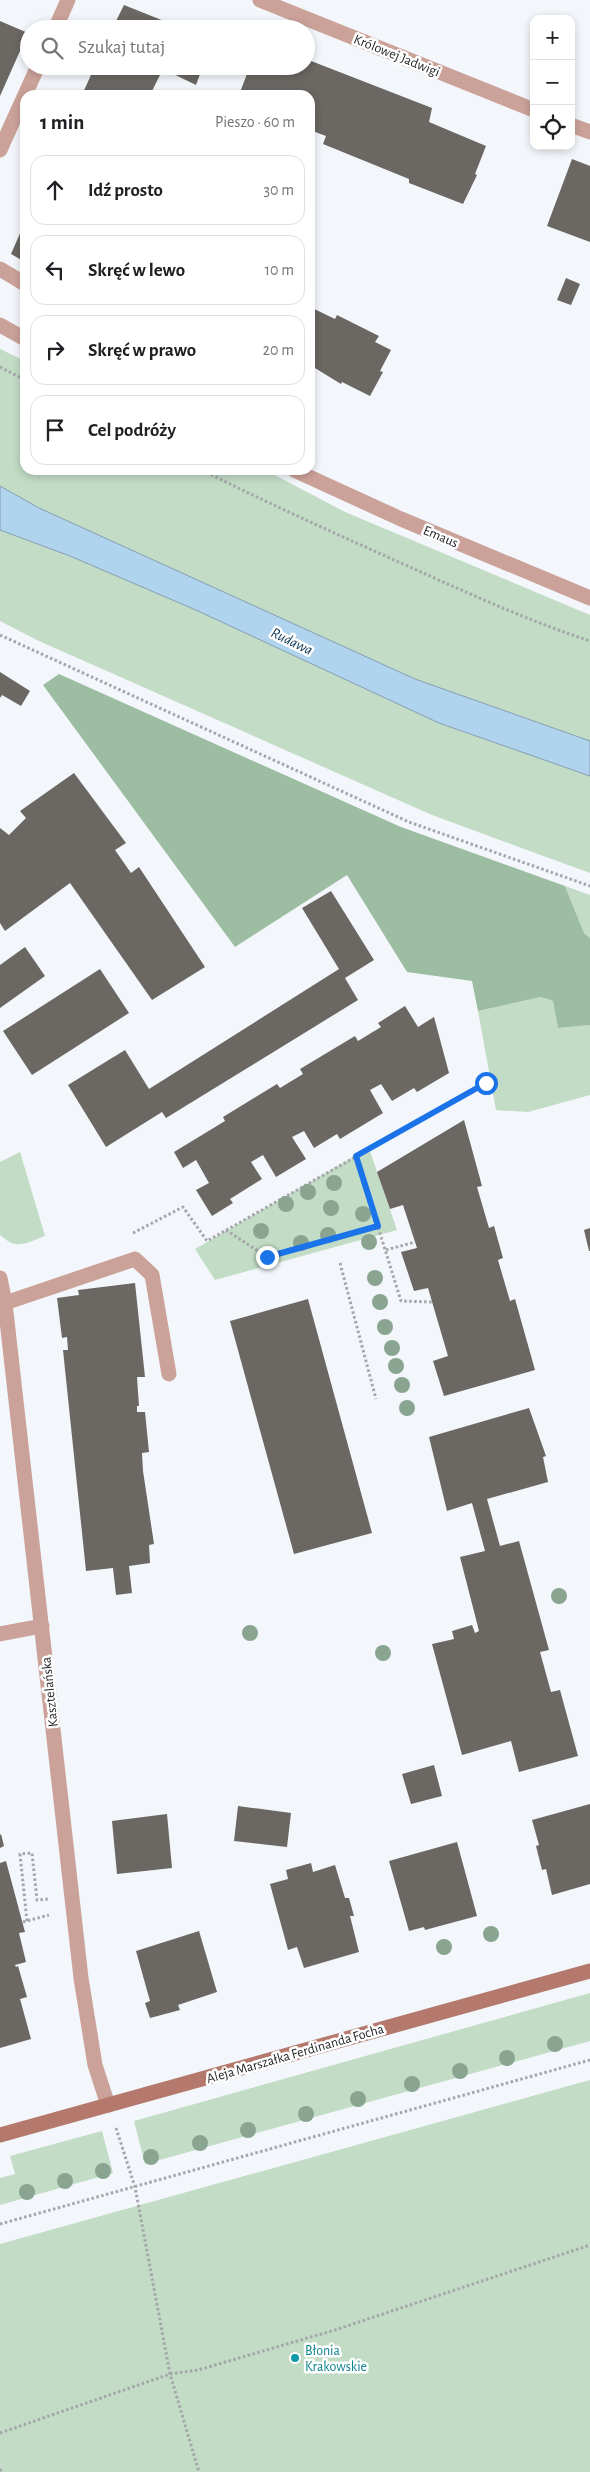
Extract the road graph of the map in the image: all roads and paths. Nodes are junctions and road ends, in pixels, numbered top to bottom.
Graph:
1 (68, 0) edge
2 (260, 0) edge
3 (59, 20) edge
4 (310, 20) edge
5 (315, 22) edge
6 (34, 75) edge
7 (27, 90) edge
8 (20, 106) edge
9 (530, 108) edge
10 (575, 126) edge
11 (590, 132) edge
12 (0, 150) edge
13 (0, 269) edge
14 (20, 281) edge
15 (0, 326) edge
16 (20, 336) edge
17 (0, 367) edge
18 (20, 377) edge
19 (212, 475) edge
20 (305, 475) edge
21 (590, 598) edge
22 (0, 635) edge
23 (590, 642) edge
24 (590, 886) edge
25 (486, 1083) dead end
26 (356, 1156) junction
27 (378, 1226) junction
28 (226, 1230) junction
29 (132, 1233) dead end
30 (415, 1242) dead end
31 (386, 1250) junction
32 (340, 1263) dead end
33 (0, 1278) edge
34 (432, 1302) dead end
35 (5, 1303) junction
36 (168, 1374) dead end
37 (376, 1399) dead end
38 (42, 1626) junction
39 (0, 1634) edge
40 (50, 1899) dead end
41 (52, 1914) dead end
42 (590, 1971) edge
43 (590, 2060) edge
44 (108, 2105) junction
45 (0, 2135) edge
46 (135, 2187) junction
47 (0, 2224) edge
48 (590, 2245) edge
49 (170, 2374) junction
50 (0, 2433) edge
51 (0, 2469) edge
52 (2, 2472) edge
53 (199, 2472) edge

1 - 3 street
2 - 4 street, Królowej Jadwigi
5 - 9 street, Królowej Jadwigi
6 - 7 street
8 - 12 street
10 - 11 street
13 - 14 street
15 - 16 street
17 - 18 path
19 - 23 path
20 - 21 street, Emaus
22 - 24 path
25 - 26 path
26 - 27 path
26 - 28 path
27 - 28 path
27 - 31 path
28 - 29 path
30 - 31 path
31 - 34 path
32 - 37 path
33 - 35 street, Kasztelańska
35 - 36 street
35 - 38 street, Kasztelańska
38 - 39 street
38 - 44 street, Kasztelańska
40 - 41 path
42 - 44 street, Aleja Marszałka Ferdinanda Focha
43 - 46 path
44 - 45 street, Aleja Marszałka Ferdinanda Focha
44 - 46 path
46 - 47 path
46 - 49 path
48 - 49 path
49 - 50 path
49 - 53 path
51 - 52 path

